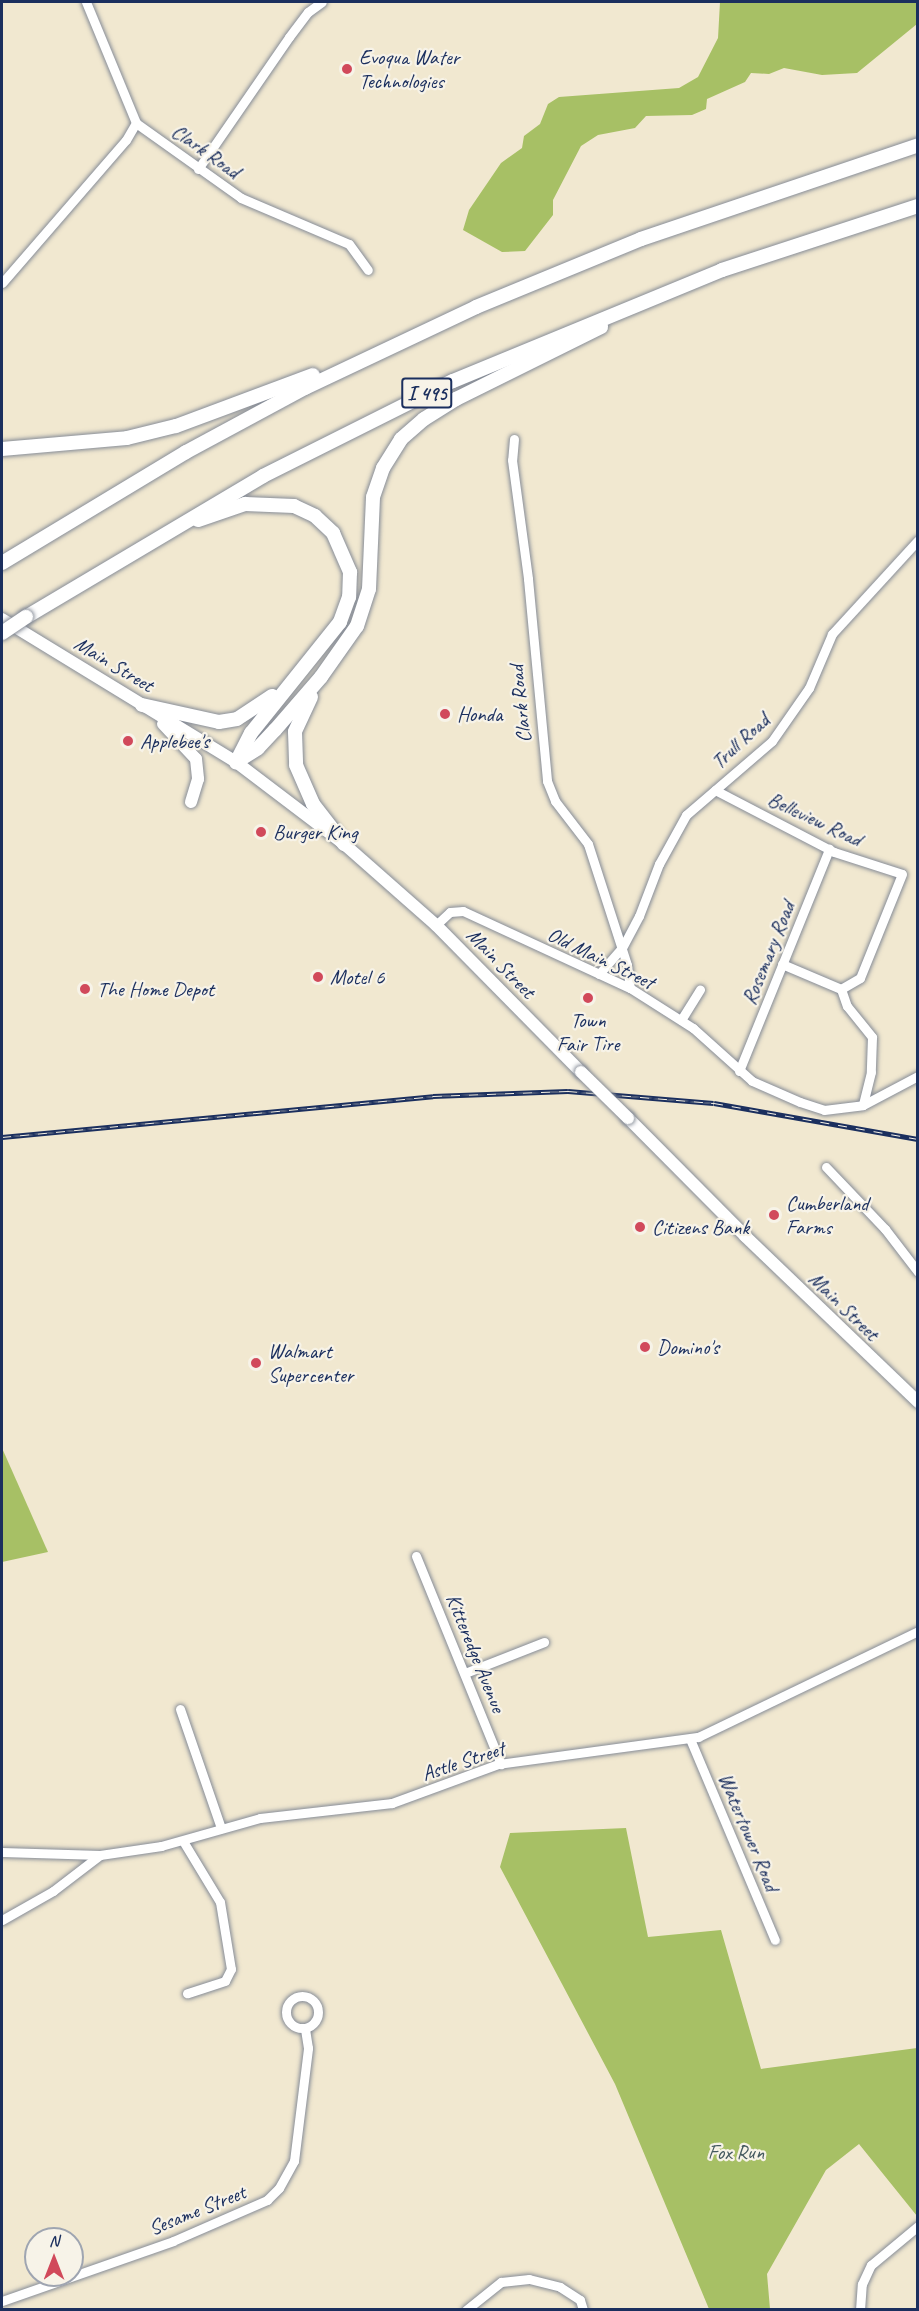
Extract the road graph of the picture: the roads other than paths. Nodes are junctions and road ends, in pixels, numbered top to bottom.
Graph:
1 (86, 2) edge
2 (322, 2) edge
3 (136, 123) junction
4 (918, 145) edge
5 (198, 169) junction
6 (918, 206) edge
7 (368, 270) dead end
8 (722, 270) junction
9 (2, 283) edge
10 (415, 335) junction
11 (514, 439) dead end
12 (2, 449) edge
13 (918, 540) edge
14 (144, 543) junction
15 (2, 563) edge
16 (2, 620) edge
17 (2, 633) edge
18 (321, 677) junction
19 (292, 679) junction
20 (142, 705) junction
21 (236, 762) junction
22 (715, 790) junction
23 (192, 802) dead end
24 (344, 844) junction
25 (829, 849) junction
26 (436, 925) junction
27 (622, 948) junction
28 (782, 964) junction
29 (599, 974) junction
30 (630, 988) junction
31 (700, 989) dead end
32 (841, 989) junction
33 (681, 1020) junction
34 (739, 1071) junction
35 (918, 1076) edge
36 (862, 1105) junction
37 (826, 1167) dead end
38 (918, 1272) edge
39 (918, 1402) edge
40 (416, 1556) dead end
41 (918, 1631) edge
42 (544, 1642) dead end
43 (465, 1673) junction
44 (180, 1709) dead end
45 (690, 1739) junction
46 (501, 1764) junction
47 (221, 1828) junction
48 (183, 1841) junction
49 (2, 1852) edge
50 (100, 1855) junction
51 (2, 1920) edge
52 (775, 1940) dead end
53 (187, 1993) dead end
54 (305, 2028) dead end
55 (918, 2226) edge
56 (2, 2301) edge
57 (466, 2310) edge
58 (583, 2310) edge
59 (860, 2310) edge

1 - 3 street
2 - 5 street
3 - 5 street, Clark Road
3 - 9 street
4 - 10 highway, I 495
5 - 7 street, Clark Road
6 - 8 highway, I 495
8 - 14 highway, I 495
8 - 18 highway
10 - 12 highway
10 - 15 highway, I 495
11 - 27 street, Clark Road
13 - 22 street, Trull Road
14 - 17 highway, I 495, bridge
14 - 19 highway
16 - 20 main road, Main Street
18 - 21 highway
18 - 24 highway
19 - 20 highway
19 - 21 highway
20 - 21 main road, Main Street
20 - 23 main road
21 - 24 main road, Main Street
22 - 25 street, Belleview Road
22 - 27 street, Trull Road
24 - 26 main road, Main Street
25 - 28 street, Rosemary Road
25 - 32 street, Belleview Road
26 - 29 street, Old Main Street
26 - 39 main road, Main Street, bridge
27 - 29 street, Trull Road
27 - 30 street
28 - 32 street
28 - 34 street, Rosemary Road
29 - 30 street, Old Main Street
30 - 33 street, Old Main Street
31 - 33 street
32 - 36 street
33 - 34 street, Old Main Street
34 - 36 street, Old Main Street
35 - 36 street, Old Main Street
37 - 38 street
40 - 43 street, Kitteredge Avenue
41 - 45 street, Astle Street
42 - 43 street
43 - 46 street, Kitteredge Avenue
44 - 47 street
45 - 46 street, Astle Street
45 - 52 street, Watertower Road
46 - 47 street, Astle Street
47 - 48 street, Astle Street
48 - 50 street, Astle Street
48 - 53 street
49 - 50 street, Astle Street
50 - 51 street
54 - 56 street, Sesame Street
55 - 59 street
57 - 58 street

